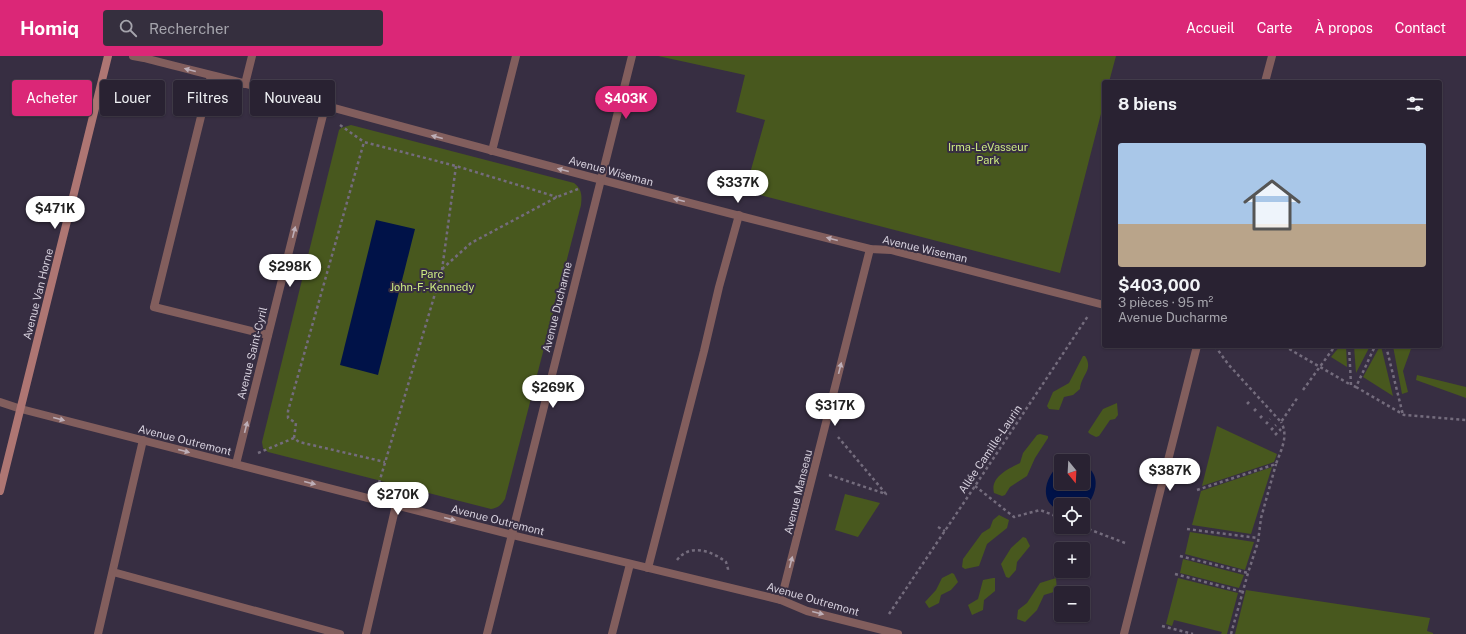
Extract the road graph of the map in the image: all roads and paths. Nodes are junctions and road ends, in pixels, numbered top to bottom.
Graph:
1 (108, 56) edge
2 (133, 56) edge
3 (252, 56) edge
4 (516, 56) edge
5 (632, 56) edge
6 (1272, 56) edge
7 (211, 76) junction
8 (1266, 80) edge
9 (245, 84) junction
10 (250, 85) edge
11 (335, 109) edge
12 (324, 116) edge
13 (339, 123) dead end
14 (364, 142) junction
15 (492, 151) junction
16 (456, 166) junction
17 (601, 180) junction
18 (582, 187) dead end
19 (557, 197) junction
20 (739, 215) junction
21 (870, 248) junction
22 (442, 270) junction
23 (1100, 304) edge
24 (268, 335) junction
25 (1196, 348) edge
26 (1216, 348) edge
27 (1288, 348) edge
28 (1332, 348) edge
29 (1349, 348) edge
30 (1374, 348) edge
31 (1387, 348) edge
32 (1319, 366) junction
33 (1351, 385) junction
34 (1356, 387) junction
35 (1302, 390) dead end
36 (1298, 397) dead end
37 (0, 402) edge
38 (1257, 408) dead end
39 (21, 409) junction
40 (1254, 411) dead end
41 (1264, 414) dead end
42 (1404, 415) junction
43 (1260, 418) dead end
44 (1270, 420) dead end
45 (1466, 420) edge
46 (1281, 422) junction
47 (1266, 424) dead end
48 (1276, 425) dead end
49 (1271, 430) dead end
50 (1281, 430) dead end
51 (1276, 435) dead end
52 (838, 437) dead end
53 (294, 438) junction
54 (143, 440) junction
55 (258, 453) dead end
56 (384, 462) junction
57 (236, 464) junction
58 (1276, 464) junction
59 (829, 475) dead end
60 (378, 483) dead end
61 (975, 486) junction
62 (1197, 490) dead end
63 (0, 491) edge
64 (396, 505) junction
65 (1054, 515) edge
66 (938, 527) dead end
67 (1187, 529) dead end
68 (1090, 530) edge
69 (945, 531) junction
70 (512, 535) junction
71 (1258, 538) junction
72 (1125, 543) dead end
73 (1180, 556) dead end
74 (677, 560) dead end
75 (630, 564) junction
76 (648, 568) junction
77 (112, 572) junction
78 (728, 573) dead end
79 (1248, 573) junction
80 (1175, 574) dead end
81 (1243, 592) junction
82 (782, 600) junction
83 (889, 614) dead end
84 (1162, 626) dead end
85 (98, 634) edge
86 (340, 634) edge
87 (366, 634) edge
88 (487, 634) edge
89 (612, 634) edge
90 (898, 634) edge
91 (1124, 634) edge
92 (1193, 634) edge
93 (1231, 634) edge

1 - 39 main road, Avenue Van Horne
7 -> 2 street, Avenue Wiseman
3 - 9 street
4 - 15 street
5 - 17 street, Avenue Ducharme
6 - 8 street
7 - 9 street, Avenue Wiseman
7 - 24 street
9 - 10 street, Avenue Wiseman
15 -> 11 street, Avenue Wiseman
24 -> 12 street, Avenue Saint-Cyril
13 - 14 path
14 - 16 path
14 - 53 path
17 -> 15 street, Avenue Wiseman
16 - 19 path
16 - 22 path
20 -> 17 street, Avenue Wiseman
17 - 70 street, Avenue Ducharme
18 - 19 path
19 - 22 path
21 -> 20 street, Avenue Wiseman
20 - 76 street
21 - 23 street, Avenue Wiseman
82 -> 21 street, Avenue Manseau
22 - 56 path
23 - 61 path, Allée Camille-Laurin
57 -> 24 street, Avenue Saint-Cyril
25 - 91 street
26 - 46 path
27 - 32 path
28 - 32 path
29 - 33 path
30 - 34 path
31 - 42 path
32 - 33 path
32 - 35 path
33 - 34 path
34 - 42 path
36 - 46 path
37 - 39 street, Avenue Outremont
38 - 40 path
39 -> 54 street, Avenue Outremont
39 - 63 main road, Avenue Van Horne
41 - 43 path
42 - 45 path
44 - 47 path
46 - 58 path
48 - 49 path
50 - 51 path
52 - 59 path
53 - 55 path
53 - 56 path
54 -> 57 street, Avenue Outremont
54 - 77 street
56 - 60 path
57 -> 64 street, Avenue Outremont
58 - 62 path
58 - 71 path
61 - 65 path
61 - 69 path, Allée Camille-Laurin
64 -> 70 street, Avenue Outremont
64 - 87 street
66 - 69 path
67 - 71 path
68 - 72 path
69 - 83 path, Allée Camille-Laurin
70 - 75 street, Avenue Outremont
70 - 88 street, Avenue Ducharme
71 - 79 path
73 - 79 path
74 - 78 path
75 - 76 street, Avenue Outremont
75 - 89 street
76 - 82 street, Avenue Outremont
77 - 85 street
77 - 86 street
79 - 81 path
80 - 81 path
81 - 93 path
82 -> 90 street, Avenue Outremont
84 - 92 path

